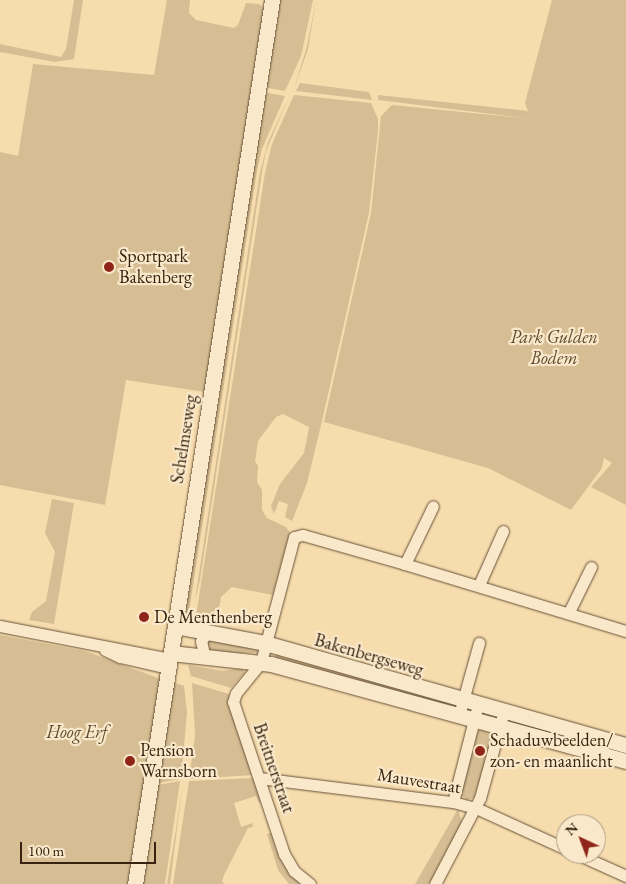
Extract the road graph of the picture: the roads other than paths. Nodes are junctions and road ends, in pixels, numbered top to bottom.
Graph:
1 (272, 0) edge
2 (433, 506) dead end
3 (503, 531) dead end
4 (405, 564) junction
5 (591, 567) dead end
6 (479, 585) junction
7 (569, 612) junction
8 (0, 626) edge
9 (175, 626) junction
10 (208, 631) junction
11 (626, 631) edge
12 (265, 643) junction
13 (479, 643) dead end
14 (205, 658) junction
15 (169, 660) junction
16 (261, 662) junction
17 (460, 708) junction
18 (476, 712) junction
19 (502, 719) junction
20 (626, 745) edge
21 (626, 760) edge
22 (259, 778) junction
23 (453, 802) junction
24 (476, 808) junction
25 (556, 844) edge
26 (600, 864) edge
27 (626, 876) edge
28 (135, 884) edge
29 (310, 884) edge
30 (436, 884) edge

1 - 9 street, Schelmseweg
2 - 4 street
3 - 6 street
4 - 6 street
4 - 12 street
5 - 7 street
6 - 7 street
7 - 11 street
8 - 15 street, Bakenbergseweg
9 - 10 street, Bakenbergseweg
9 - 15 street, Schelmseweg
10 - 12 street, Bakenbergseweg
10 - 14 street
12 - 16 street
12 - 17 street, Bakenbergseweg
13 - 17 street
14 - 15 street, Bakenbergseweg
14 - 16 street, Bakenbergseweg
15 - 28 street, Schelmseweg
16 - 17 street, Bakenbergseweg
16 - 22 street, Breitnerstraat
17 - 18 street, Bakenbergseweg
18 - 19 street, Bakenbergseweg
18 - 23 street
19 - 20 street, Bakenbergseweg
19 - 21 street, Bakenbergseweg
19 - 24 street
22 - 23 street, Mauvestraat
22 - 29 street, Breitnerstraat
23 - 24 street, Mauvestraat
24 - 25 street, Mauvestraat
24 - 30 street
26 - 27 street

